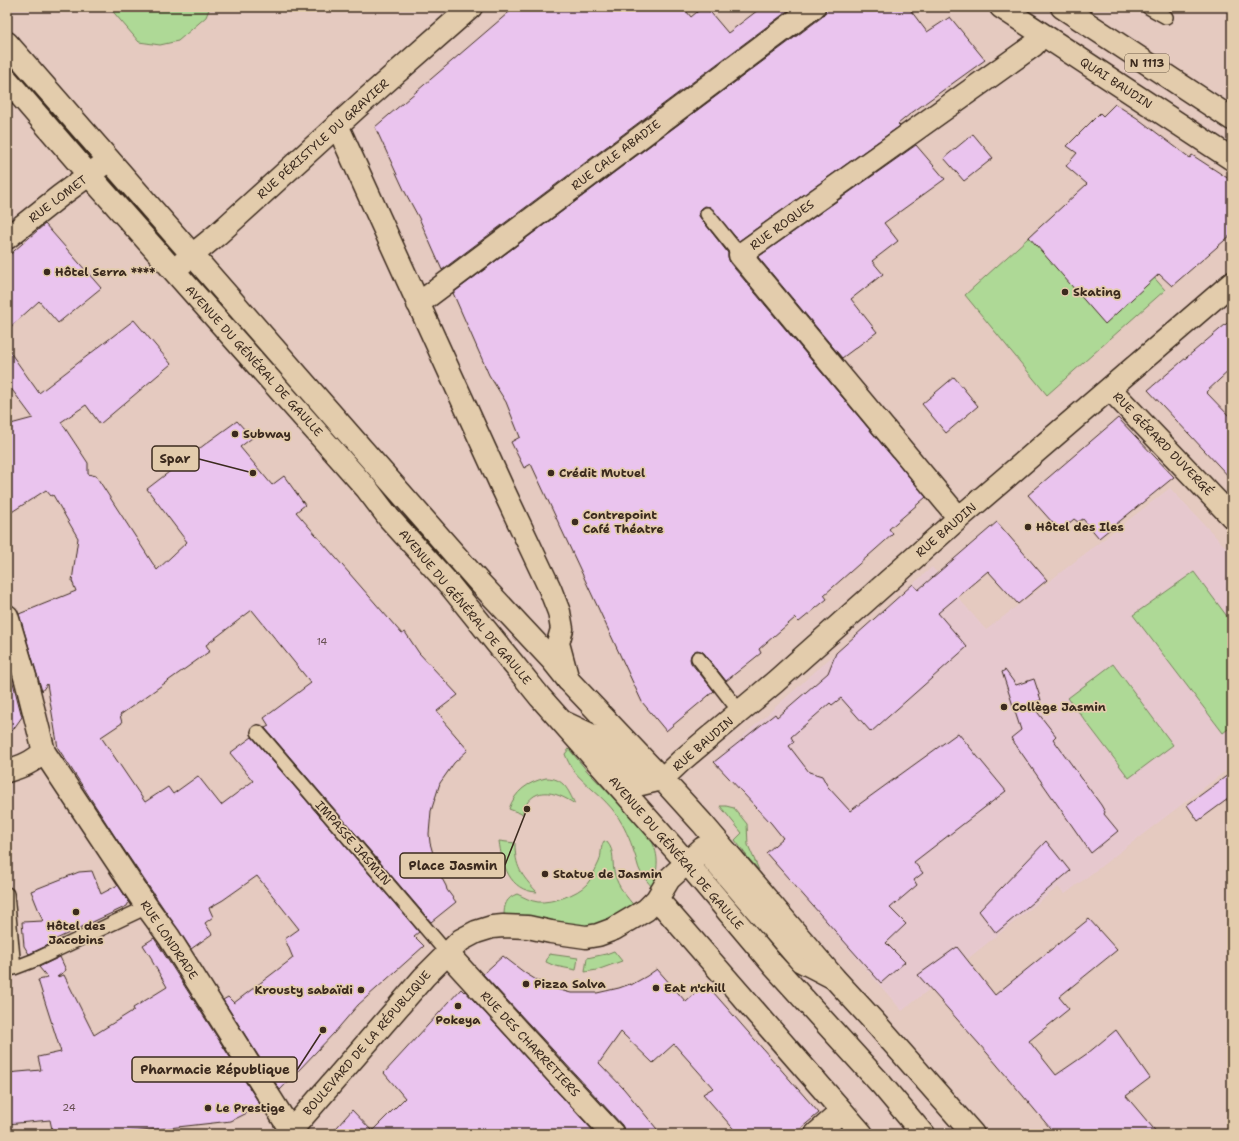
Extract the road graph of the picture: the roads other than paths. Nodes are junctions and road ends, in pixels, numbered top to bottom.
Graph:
1 (471, 7) edge
2 (814, 7) edge
3 (1001, 7) edge
4 (1062, 7) edge
5 (1148, 7) edge
6 (1166, 17) dead end
7 (1042, 35) junction
8 (7, 43) edge
9 (7, 80) edge
10 (1232, 119) edge
11 (337, 125) junction
12 (1232, 159) edge
13 (109, 160) junction
14 (89, 175) junction
15 (707, 214) dead end
16 (7, 238) edge
17 (192, 255) junction
18 (740, 255) junction
19 (174, 270) junction
20 (1232, 283) edge
21 (418, 304) junction
22 (1110, 389) junction
23 (1232, 517) edge
24 (959, 518) junction
25 (7, 616) edge
26 (698, 658) dead end
27 (568, 680) junction
28 (740, 712) junction
29 (563, 722) junction
30 (258, 732) dead end
31 (44, 752) junction
32 (7, 771) edge
33 (662, 779) junction
34 (687, 863) junction
35 (7, 894) edge
36 (657, 899) junction
37 (147, 908) junction
38 (447, 953) junction
39 (11, 968) edge
40 (835, 979) junction
41 (842, 1111) junction
42 (286, 1133) edge
43 (613, 1134) edge
44 (816, 1134) edge
45 (862, 1134) edge
46 (923, 1134) edge
47 (973, 1134) edge

1 - 11 street, RUE PÉRISTYLE DU GRAVIER
2 - 21 street, RUE CALE ABADIE
3 - 7 street, QUAI BAUDIN
4 - 10 street, N 1113
5 - 6 lane
7 - 12 street, QUAI BAUDIN
7 - 18 street, RUE ROQUES
8 - 13 street, AVENUE DU GÉNÉRAL DE GAULLE
9 - 14 street, AVENUE DU GÉNÉRAL DE GAULLE
11 - 17 street, RUE PÉRISTYLE DU GRAVIER
11 - 21 street
13 - 14 street, RUE LOMET
13 - 17 street, AVENUE DU GÉNÉRAL DE GAULLE
14 - 16 street, RUE LOMET
14 - 19 street, AVENUE DU GÉNÉRAL DE GAULLE
15 - 18 lane
17 - 19 street, RUE PÉRISTYLE DU GRAVIER
17 - 27 street, AVENUE DU GÉNÉRAL DE GAULLE
18 - 24 street, RUE ROQUES
19 - 29 street, AVENUE DU GÉNÉRAL DE GAULLE
20 - 22 street, RUE BAUDIN
21 - 27 street
22 - 23 street, RUE GÉRARD DUVERGÉ
22 - 24 street, RUE BAUDIN
24 - 28 street, RUE BAUDIN
25 - 31 street, RUE LONDRADE
26 - 28 lane
27 - 33 street, AVENUE DU GÉNÉRAL DE GAULLE
28 - 33 street, RUE BAUDIN
29 - 33 street
29 - 34 street, AVENUE DU GÉNÉRAL DE GAULLE
30 - 38 lane, IMPASSE JASMIN
31 - 32 street
31 - 37 street, RUE LONDRADE
33 - 40 street, AVENUE DU GÉNÉRAL DE GAULLE
34 - 36 street, BOULEVARD DE LA RÉPUBLIQUE
34 - 40 street, BOULEVARD DE LA RÉPUBLIQUE
34 - 46 street, AVENUE DU GÉNÉRAL DE GAULLE
35 - 39 lane
36 - 38 street, BOULEVARD DE LA RÉPUBLIQUE
36 - 41 street
37 - 39 lane
37 - 42 street, RUE LONDRADE
38 - 42 street, BOULEVARD DE LA RÉPUBLIQUE
38 - 43 street, RUE DES CHARRETIERS
40 - 47 street, AVENUE DU GÉNÉRAL DE GAULLE
41 - 44 street
41 - 45 street

